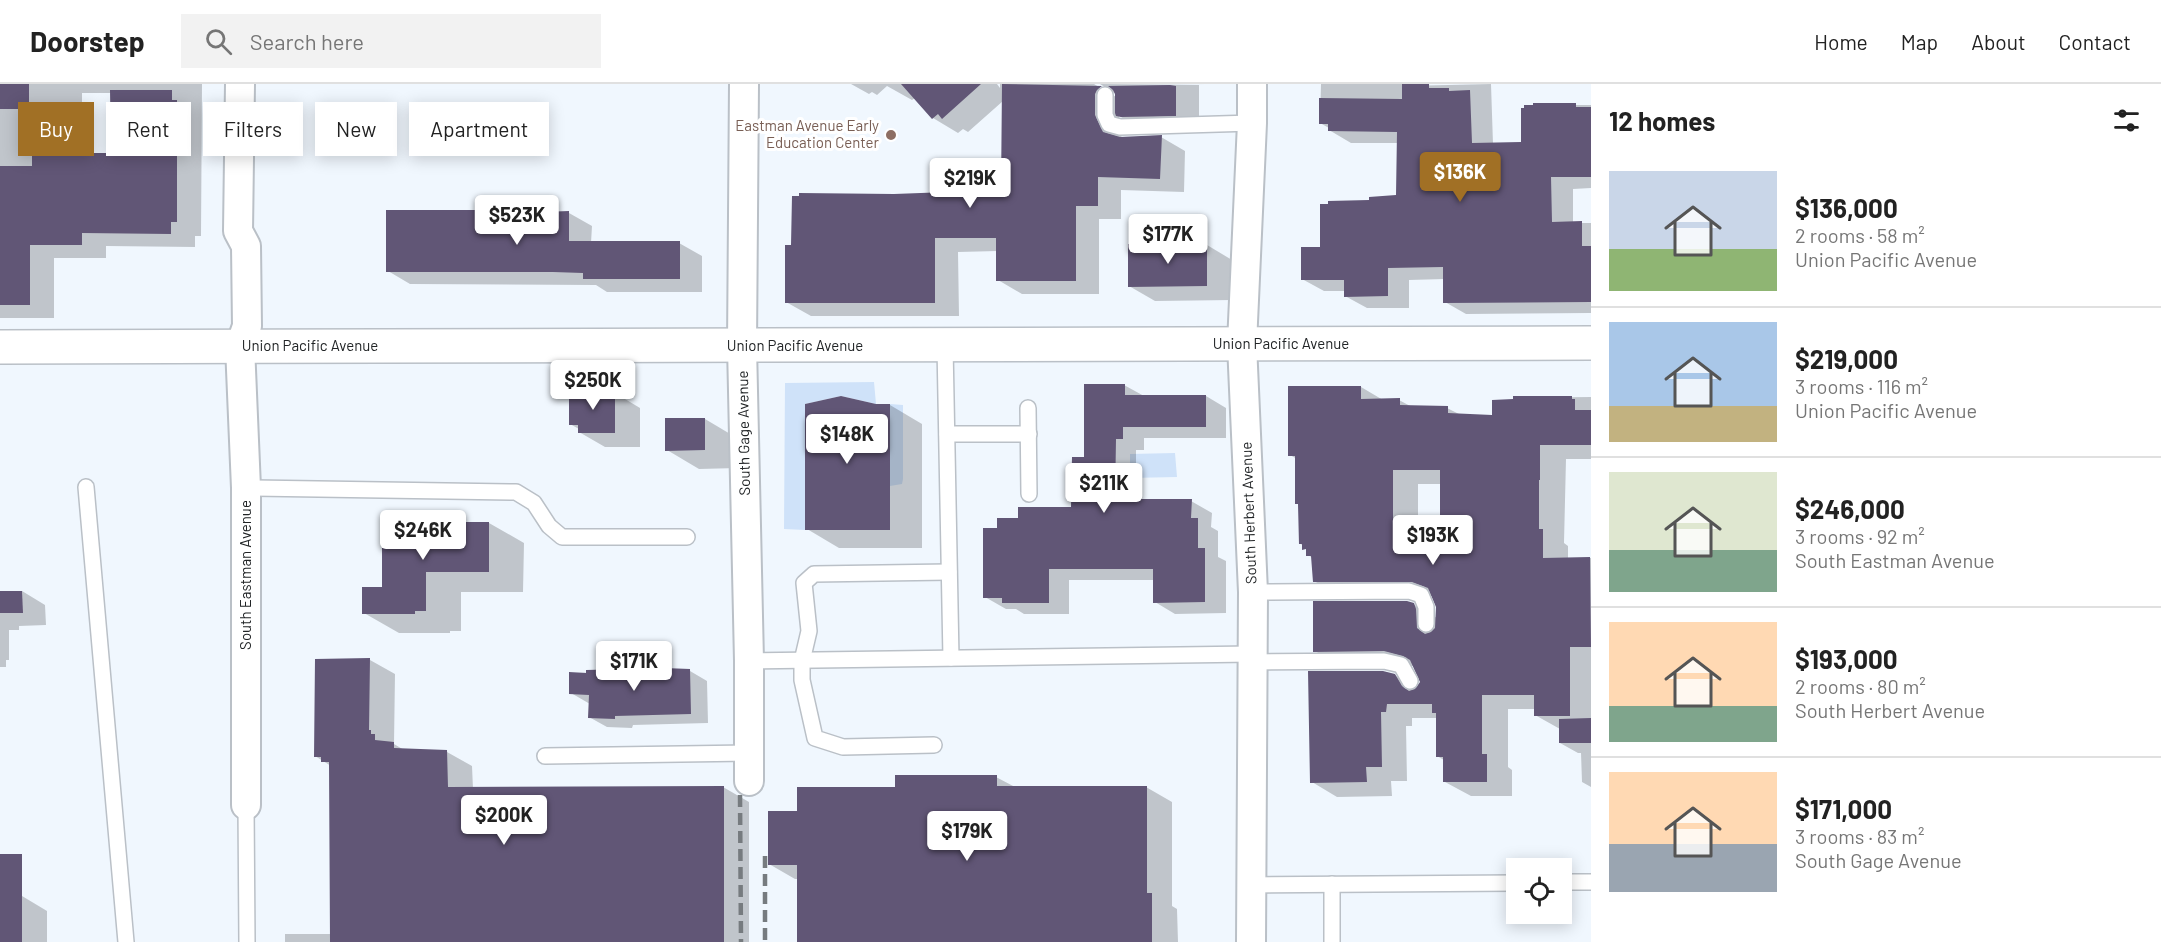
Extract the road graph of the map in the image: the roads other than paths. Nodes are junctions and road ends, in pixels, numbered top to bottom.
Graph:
1 (240, 84) edge
2 (744, 84) edge
3 (1252, 84) edge
4 (1105, 95) dead end
5 (1252, 123) junction
6 (1591, 343) edge
7 (1242, 344) junction
8 (240, 346) junction
9 (742, 346) junction
10 (945, 346) junction
11 (0, 347) edge
12 (1028, 408) dead end
13 (947, 434) junction
14 (1029, 434) junction
15 (86, 486) dead end
16 (246, 488) junction
17 (1029, 494) dead end
18 (687, 537) dead end
19 (949, 572) junction
20 (1252, 592) junction
21 (1426, 624) dead end
22 (951, 658) junction
23 (1252, 658) junction
24 (802, 660) junction
25 (749, 661) junction
26 (1410, 681) dead end
27 (934, 745) dead end
28 (749, 753) junction
29 (545, 756) dead end
30 (749, 781) dead end
31 (246, 805) joint
32 (1572, 882) edge
33 (1591, 882) edge
34 (1506, 883) edge
35 (1332, 884) junction
36 (1251, 885) junction
37 (126, 942) edge
38 (247, 942) edge
39 (1251, 942) edge
40 (1332, 942) edge

1 - 8 street, South Eastman Avenue
2 - 9 street, South Gage Avenue
3 - 5 street, South Herbert Avenue
4 - 5 lane
5 - 7 street, South Herbert Avenue
6 - 7 street, Union Pacific Avenue
7 - 10 street, Union Pacific Avenue
7 - 20 street, South Herbert Avenue
8 - 9 street, Union Pacific Avenue
8 - 11 street, Union Pacific Avenue
8 - 16 street, South Eastman Avenue
9 - 10 street, Union Pacific Avenue
9 - 25 street, South Gage Avenue
10 - 13 lane
12 - 14 lane
13 - 14 lane
13 - 19 lane
14 - 17 lane
15 - 37 lane
16 - 18 lane
16 - 31 street, South Eastman Avenue
19 - 22 lane
19 - 24 lane
20 - 21 lane
20 - 23 street, South Herbert Avenue
22 - 23 lane
22 - 24 lane
23 - 26 lane
23 - 36 street, South Herbert Avenue
24 - 25 lane
24 - 27 lane
25 - 28 street, South Gage Avenue
28 - 29 lane
28 - 30 street, South Gage Avenue
31 - 38 lane
32 - 33 lane
34 - 35 lane
35 - 36 lane
35 - 40 lane
36 - 39 street, South Herbert Avenue

